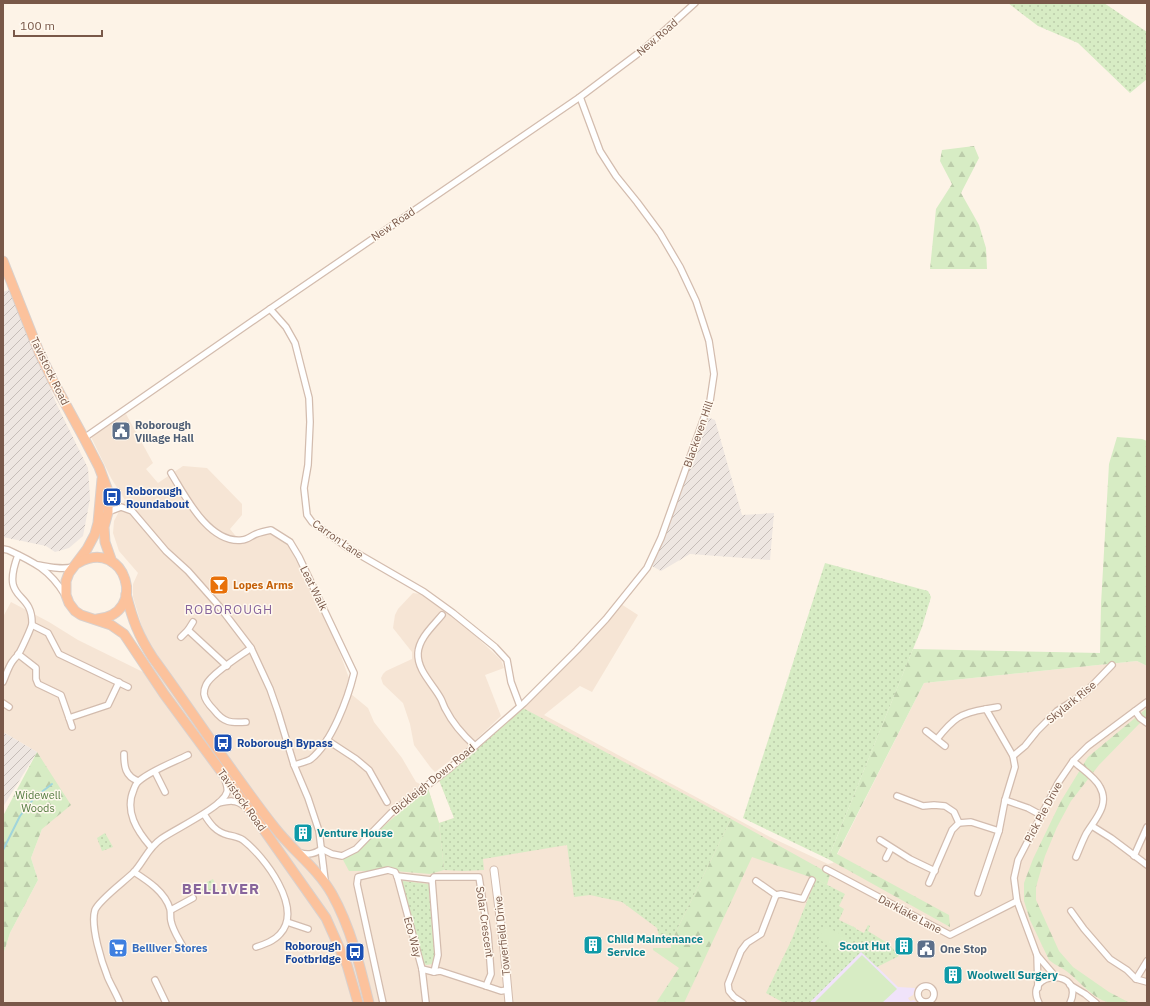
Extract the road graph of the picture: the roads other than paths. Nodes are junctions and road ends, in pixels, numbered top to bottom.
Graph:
1 (695, 3) edge
2 (580, 97) junction
3 (3, 261) edge
4 (270, 309) junction
5 (84, 438) junction
6 (171, 473) dead end
7 (102, 479) junction
8 (108, 512) junction
9 (3, 549) edge
10 (18, 555) junction
11 (112, 562) junction
12 (38, 565) junction
13 (76, 565) junction
14 (126, 594) junction
15 (68, 599) junction
16 (442, 615) dead end
17 (95, 619) junction
18 (193, 622) dead end
19 (32, 625) junction
20 (188, 630) junction
21 (181, 637) dead end
22 (251, 648) junction
23 (18, 654) junction
24 (1112, 665) dead end
25 (227, 666) junction
26 (3, 682) edge
27 (120, 682) junction
28 (128, 687) dead end
29 (1147, 702) edge
30 (3, 703) edge
31 (522, 705) junction
32 (9, 707) dead end
33 (998, 707) dead end
34 (986, 709) junction
35 (1135, 711) junction
36 (69, 718) junction
37 (246, 722) dead end
38 (1147, 723) edge
39 (72, 728) dead end
40 (926, 731) dead end
41 (937, 739) junction
42 (327, 740) junction
43 (475, 746) junction
44 (945, 746) dead end
45 (124, 754) dead end
46 (188, 755) dead end
47 (1013, 756) junction
48 (1073, 761) junction
49 (294, 765) junction
50 (218, 767) junction
51 (154, 772) junction
52 (138, 782) junction
53 (165, 792) dead end
54 (897, 796) dead end
55 (1005, 800) junction
56 (387, 802) dead end
57 (218, 804) junction
58 (204, 814) junction
59 (1041, 815) junction
60 (254, 816) junction
61 (960, 823) junction
62 (1092, 826) junction
63 (1147, 827) edge
64 (998, 831) junction
65 (880, 840) dead end
66 (152, 847) junction
67 (322, 848) junction
68 (891, 848) junction
69 (295, 852) junction
70 (1134, 856) junction
71 (1076, 857) dead end
72 (886, 858) dead end
73 (1147, 865) edge
74 (826, 869) dead end
75 (494, 870) dead end
76 (935, 871) junction
77 (134, 872) junction
78 (396, 874) junction
79 (432, 880) junction
80 (812, 880) dead end
81 (756, 881) dead end
82 (929, 883) dead end
83 (328, 888) junction
84 (978, 893) dead end
85 (776, 895) junction
86 (193, 898) dead end
87 (1017, 901) junction
88 (171, 910) junction
89 (1071, 911) dead end
90 (287, 922) junction
91 (308, 928) dead end
92 (183, 947) dead end
93 (256, 947) dead end
94 (1037, 955) junction
95 (1147, 961) edge
96 (422, 969) junction
97 (434, 972) junction
98 (1055, 976) junction
99 (1136, 979) junction
100 (155, 980) dead end
101 (1147, 982) edge
102 (1070, 984) junction
103 (486, 986) junction
104 (1038, 988) junction
105 (508, 990) junction
106 (1037, 1002) edge
107 (120, 1003) edge
108 (165, 1003) edge
109 (358, 1003) edge
110 (370, 1003) edge
111 (383, 1003) edge
112 (426, 1003) edge
113 (509, 1003) edge
114 (743, 1003) edge
115 (1070, 1003) edge
116 (1096, 1003) edge

1 - 2 street, New Road
2 - 4 street, New Road
2 - 31 street, Blackeven Hill
3 - 5 highway, Tavistock Road
4 - 5 street, New Road
4 - 31 street, Carron Lane
5 - 7 highway, Tavistock Road
6 - 42 street, Leat Walk
7 - 8 highway, Tavistock Road
7 - 13 highway, Tavistock Road
8 - 11 highway, Tavistock Road
8 - 22 street, Tavistock Road
9 - 10 street
10 - 12 street
10 - 19 street
11 - 13 highway
11 - 14 highway, Tavistock Road
12 - 13 street
12 - 15 street
13 - 15 highway, Tavistock Road
14 - 17 highway
14 - 69 highway, Tavistock Road
15 - 17 highway, Tavistock Road
16 - 43 street
17 - 50 highway, Tavistock Road
18 - 20 street
19 - 23 street
19 - 27 street
20 - 21 street
20 - 25 street
22 - 25 street
22 - 49 street, Tavistock Road
23 - 26 street
23 - 36 street
24 - 47 street, Skylark Rise
25 - 37 street
27 - 28 street
27 - 36 street
29 - 35 street, Pick Pie Drive
30 - 32 street
31 - 43 street, Bickleigh Down Road
33 - 34 street
34 - 41 street
34 - 47 street
35 - 38 street
35 - 48 street, Pick Pie Drive
36 - 39 street
40 - 41 street
41 - 44 street
42 - 49 street, Leat Walk
42 - 56 street
43 - 67 street, Bickleigh Down Road
45 - 52 street
46 - 51 street
47 - 55 street
48 - 59 street, Pick Pie Drive
48 - 62 street
49 - 67 street, Tavistock Road
50 - 57 street
50 - 60 highway, Tavistock Road
51 - 52 street
51 - 53 street
52 - 66 street
54 - 61 street
55 - 59 street
55 - 64 street
57 - 58 street
57 - 60 street
58 - 66 street
58 - 90 street
59 - 87 street, Pick Pie Drive
60 - 109 highway, Tavistock Road
61 - 64 street
61 - 76 street
62 - 70 street
62 - 71 street
63 - 70 street
64 - 84 street
65 - 68 street
66 - 77 street
67 - 69 street
67 - 83 street, Tavistock Road
68 - 72 street
68 - 76 street
69 - 83 highway, Tavistock Road
70 - 73 street
74 - 87 street, Darklake Lane
75 - 105 street, Towerfield Drive
76 - 82 street
77 - 88 street
77 - 107 street
78 - 79 street
78 - 96 street, Eco Way
78 - 111 street
79 - 97 street
79 - 103 street, Solar Crescent
80 - 85 street
81 - 85 street
83 - 110 highway, Tavistock Road
85 - 114 street
86 - 88 street
87 - 94 street, Pick Pie Drive
88 - 92 street
89 - 99 street
90 - 91 street
90 - 93 street
94 - 98 street, Pick Pie Drive
94 - 104 street, Pick Pie Drive
95 - 99 street
96 - 97 street
96 - 112 street, Eco Way
97 - 103 street
98 - 102 street
98 - 104 street
99 - 101 street
100 - 108 street
102 - 115 street
102 - 116 street
103 - 105 street
104 - 106 street, Pick Pie Drive
105 - 113 street, Towerfield Drive

